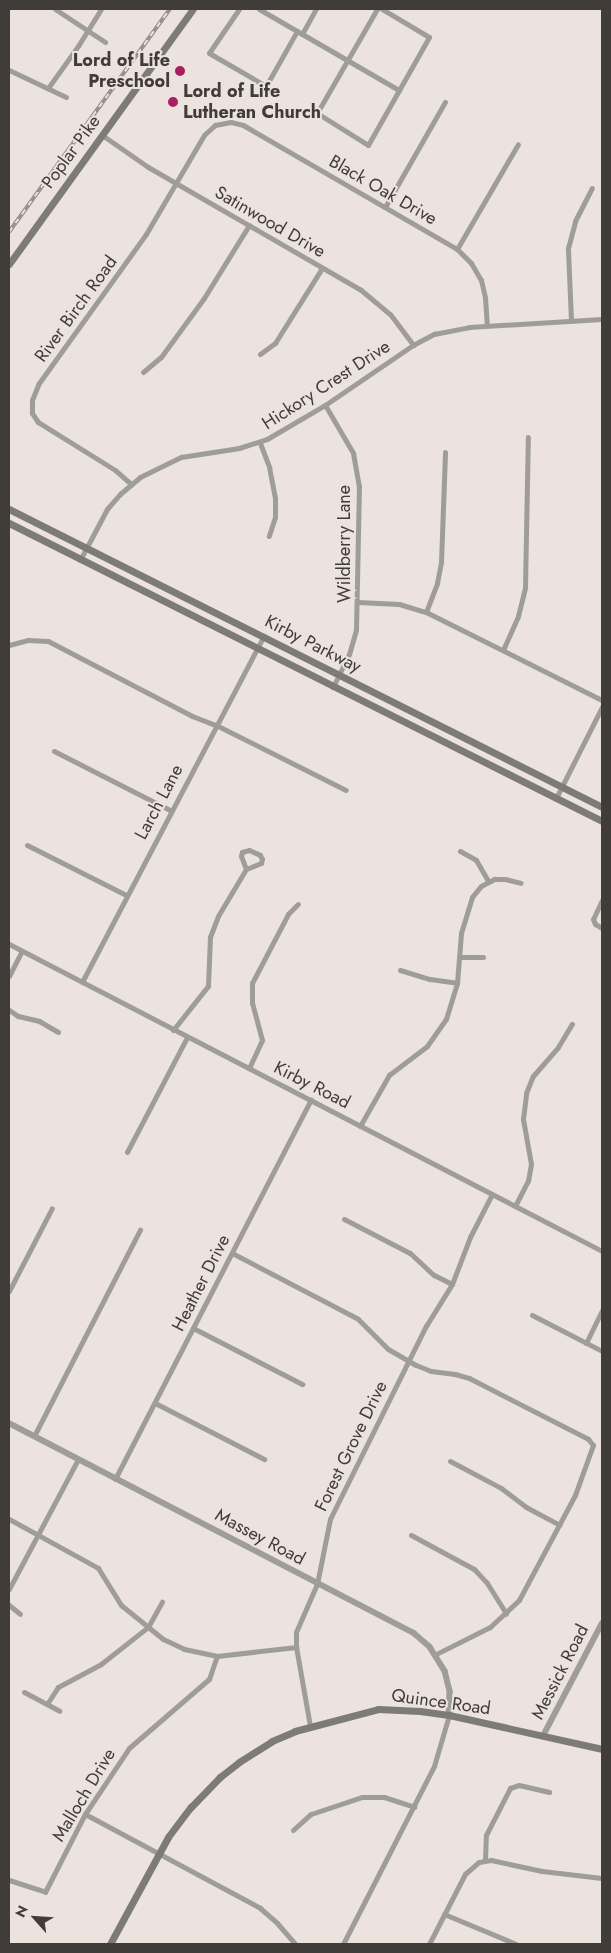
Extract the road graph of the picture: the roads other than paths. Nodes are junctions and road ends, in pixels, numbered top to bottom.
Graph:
1 (54, 9) edge
2 (101, 9) edge
3 (193, 9) edge
4 (239, 9) edge
5 (258, 9) edge
6 (316, 9) edge
7 (377, 9) edge
8 (382, 9) edge
9 (88, 29) junction
10 (299, 32) junction
11 (105, 42) dead end
12 (348, 60) junction
13 (9, 70) edge
14 (48, 88) junction
15 (399, 90) junction
16 (66, 97) dead end
17 (446, 102) dead end
18 (219, 123) joint
19 (102, 135) junction
20 (518, 144) dead end
21 (176, 184) junction
22 (592, 188) dead end
23 (385, 207) junction
24 (249, 225) junction
25 (458, 248) junction
26 (9, 264) edge
27 (322, 268) junction
28 (602, 319) edge
29 (570, 321) junction
30 (487, 325) junction
31 (413, 345) junction
32 (260, 354) dead end
33 (143, 372) dead end
34 (325, 405) junction
35 (528, 437) dead end
36 (260, 443) junction
37 (445, 452) dead end
38 (130, 484) junction
39 (9, 509) edge
40 (9, 523) edge
41 (269, 536) dead end
42 (87, 548) junction
43 (80, 560) junction
44 (358, 602) junction
45 (426, 612) junction
46 (264, 636) junction
47 (9, 645) edge
48 (257, 649) junction
49 (503, 650) junction
50 (339, 674) junction
51 (333, 687) junction
52 (602, 700) edge
53 (602, 707) edge
54 (216, 725) junction
55 (54, 751) dead end
56 (562, 786) junction
57 (346, 790) dead end
58 (556, 798) junction
59 (602, 807) edge
60 (170, 810) junction
61 (602, 822) edge
62 (27, 845) dead end
63 (460, 851) dead end
64 (246, 869) dead end
65 (488, 881) junction
66 (521, 883) dead end
67 (126, 895) junction
68 (602, 900) edge
69 (298, 904) dead end
70 (602, 928) edge
71 (9, 944) edge
72 (22, 951) junction
73 (460, 957) junction
74 (483, 957) dead end
75 (400, 970) dead end
76 (9, 976) edge
77 (82, 982) junction
78 (458, 983) junction
79 (9, 1010) edge
80 (572, 1024) dead end
81 (173, 1030) junction
82 (58, 1032) dead end
83 (187, 1037) junction
84 (249, 1068) junction
85 (311, 1100) junction
86 (360, 1126) junction
87 (127, 1152) dead end
88 (492, 1194) junction
89 (515, 1206) junction
90 (52, 1208) dead end
91 (344, 1219) dead end
92 (140, 1230) dead end
93 (602, 1250) edge
94 (232, 1254) junction
95 (452, 1284) junction
96 (9, 1292) edge
97 (602, 1310) edge
98 (532, 1315) dead end
99 (193, 1328) junction
100 (586, 1343) junction
101 (602, 1351) edge
102 (408, 1360) junction
103 (302, 1384) dead end
104 (155, 1403) junction
105 (9, 1423) edge
106 (34, 1436) junction
107 (78, 1459) junction
108 (264, 1459) dead end
109 (450, 1461) dead end
110 (115, 1478) junction
111 (9, 1519) edge
112 (560, 1525) junction
113 (39, 1535) junction
114 (411, 1535) dead end
115 (317, 1584) junction
116 (9, 1589) edge
117 (162, 1602) dead end
118 (9, 1605) edge
119 (20, 1614) dead end
120 (506, 1614) junction
121 (602, 1623) edge
122 (148, 1627) junction
123 (296, 1647) junction
124 (436, 1654) junction
125 (217, 1656) junction
126 (24, 1692) dead end
127 (47, 1704) junction
128 (59, 1710) dead end
129 (449, 1715) junction
130 (310, 1726) junction
131 (544, 1736) junction
132 (602, 1749) edge
133 (549, 1792) dead end
134 (414, 1807) junction
135 (85, 1814) junction
136 (293, 1830) dead end
137 (158, 1853) junction
138 (485, 1860) junction
139 (602, 1878) edge
140 (9, 1880) edge
141 (444, 1914) junction
142 (110, 1944) edge
143 (294, 1944) edge
144 (342, 1944) edge
145 (428, 1944) edge
146 (516, 1944) edge

1 - 9 street
2 - 9 street
3 - 19 main road, Poplar Pike
4 - 10 street
5 - 10 street
6 - 10 street
7 - 12 street
8 - 15 street
9 - 11 street
9 - 14 street
10 - 12 street
12 - 15 street
12 - 15 street
13 - 14 street
14 - 16 street
17 - 23 street
18 - 21 street, River Birch Road
18 - 23 street, Black Oak Drive
19 - 21 street, Satinwood Drive
19 - 26 main road, Poplar Pike
20 - 25 street
21 - 24 street, Satinwood Drive
21 - 38 street, River Birch Road
22 - 29 street
23 - 25 street, Black Oak Drive
24 - 27 street, Satinwood Drive
24 - 33 street
25 - 30 street, Black Oak Drive
27 - 31 street, Satinwood Drive
27 - 32 street
28 - 29 street, Hickory Crest Drive
29 - 30 street, Hickory Crest Drive
30 - 31 street, Hickory Crest Drive
31 - 34 street, Hickory Crest Drive
34 - 36 street, Hickory Crest Drive
34 - 44 street, Wildberry Lane
35 - 49 street
36 - 38 street, Hickory Crest Drive
36 - 41 street
37 - 45 street
38 - 42 street, Hickory Crest Drive
39 - 42 main road, Kirby Parkway
40 - 43 main road, Kirby Parkway
42 - 43 street, Hickory Crest Drive
42 - 46 main road, Kirby Parkway
43 - 48 main road, Kirby Parkway
44 - 45 street
44 - 50 street, Wildberry Lane
45 - 49 street
46 - 48 street, Larch Lane
46 - 50 main road, Kirby Parkway
47 - 54 street
48 - 51 main road, Kirby Parkway
48 - 54 street, Larch Lane
49 - 52 street
50 - 51 street, Wildberry Lane
50 - 56 main road, Kirby Parkway
51 - 58 main road, Kirby Parkway
53 - 56 street
54 - 57 street
54 - 60 street, Larch Lane
55 - 60 street
56 - 58 street
56 - 59 main road, Kirby Parkway
58 - 61 main road, Kirby Parkway
60 - 67 street, Larch Lane
62 - 67 street
63 - 65 street
64 - 81 street
65 - 66 street
65 - 73 street
67 - 77 street, Larch Lane
68 - 70 street
69 - 84 street
71 - 72 street, Kirby Road
72 - 76 street
72 - 77 street, Kirby Road
73 - 74 street
73 - 78 street
75 - 78 street
77 - 81 street, Kirby Road
78 - 86 street
79 - 82 street
80 - 89 street
81 - 83 street, Kirby Road
83 - 84 street, Kirby Road
83 - 87 street
84 - 85 street, Kirby Road
85 - 86 street, Kirby Road
85 - 94 street, Heather Drive
86 - 88 street, Kirby Road
88 - 89 street, Kirby Road
88 - 95 street, Forest Grove Drive
89 - 93 street, Kirby Road
90 - 96 street
91 - 95 street
92 - 106 street
94 - 99 street, Heather Drive
94 - 102 street
95 - 102 street, Forest Grove Drive
97 - 100 street
98 - 100 street
99 - 103 street
99 - 104 street, Heather Drive
100 - 101 street
102 - 112 street
102 - 115 street, Forest Grove Drive
104 - 108 street
104 - 110 street, Heather Drive
105 - 106 street, Massey Road
106 - 107 street, Massey Road
107 - 110 street, Massey Road
107 - 113 street
109 - 112 street
110 - 115 street, Massey Road
111 - 113 street
112 - 120 street
113 - 116 street
113 - 122 street
114 - 120 street
115 - 123 street, Forest Grove Drive
115 - 124 street, Massey Road
117 - 122 street
118 - 119 street
120 - 124 street
121 - 131 street, Messick Road
122 - 125 street
122 - 127 street
123 - 125 street
123 - 130 street, Forest Grove Drive
124 - 129 street, Massey Road
125 - 135 street, Malloch Drive
126 - 127 street
127 - 128 street
129 - 130 main road, Quince Road
129 - 131 main road, Quince Road
129 - 134 street
130 - 137 main road, Quince Road
131 - 132 main road, Quince Road
133 - 138 street
134 - 136 street
134 - 144 street
135 - 137 street
135 - 140 street, Malloch Drive
137 - 142 main road, Quince Road
137 - 143 street
138 - 139 street
138 - 141 street
141 - 145 street
141 - 146 street

